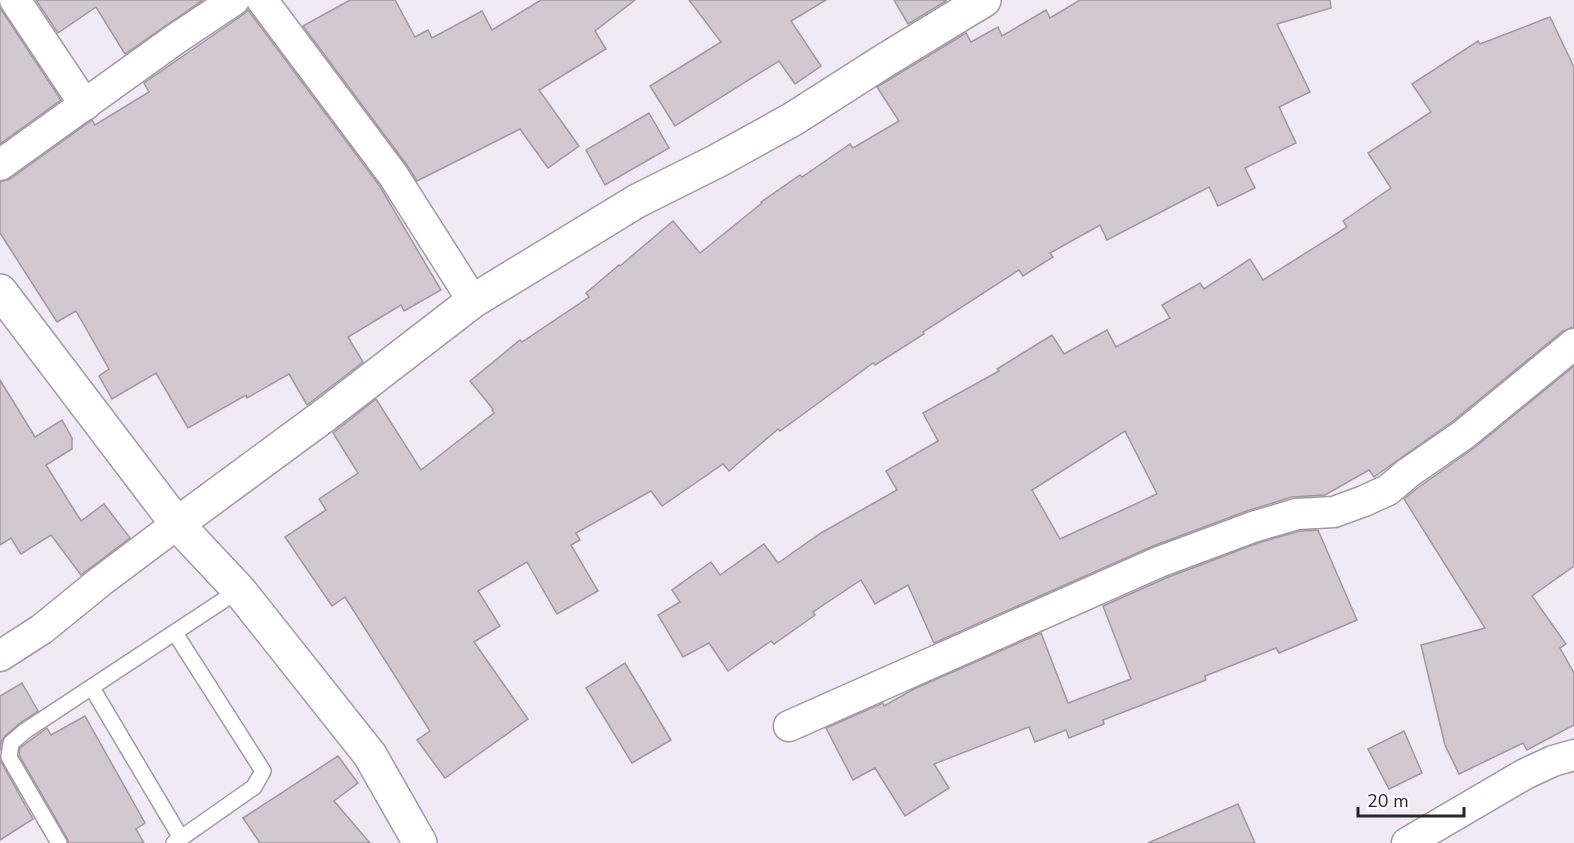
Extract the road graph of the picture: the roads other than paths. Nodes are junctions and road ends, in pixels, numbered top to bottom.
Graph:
1 (15, 0) edge
2 (234, 0) edge
3 (262, 0) edge
4 (984, 0) edge
5 (85, 105) junction
6 (0, 165) edge
7 (0, 291) edge
8 (473, 301) junction
9 (1574, 344) edge
10 (177, 524) junction
11 (239, 590) junction
12 (175, 633) junction
13 (0, 656) edge
14 (92, 688) junction
15 (789, 726) dead end
16 (1574, 755) edge
17 (178, 841) edge
18 (59, 843) edge
19 (420, 843) edge
20 (1407, 843) edge

1 - 5 street
2 - 5 street
3 - 8 street
4 - 8 street
5 - 6 street
7 - 10 street
8 - 10 street
9 - 15 street
10 - 11 street
10 - 13 street
11 - 12 lane
11 - 19 street
12 - 14 lane
12 - 17 lane
14 - 17 lane
14 - 18 lane
16 - 20 street

